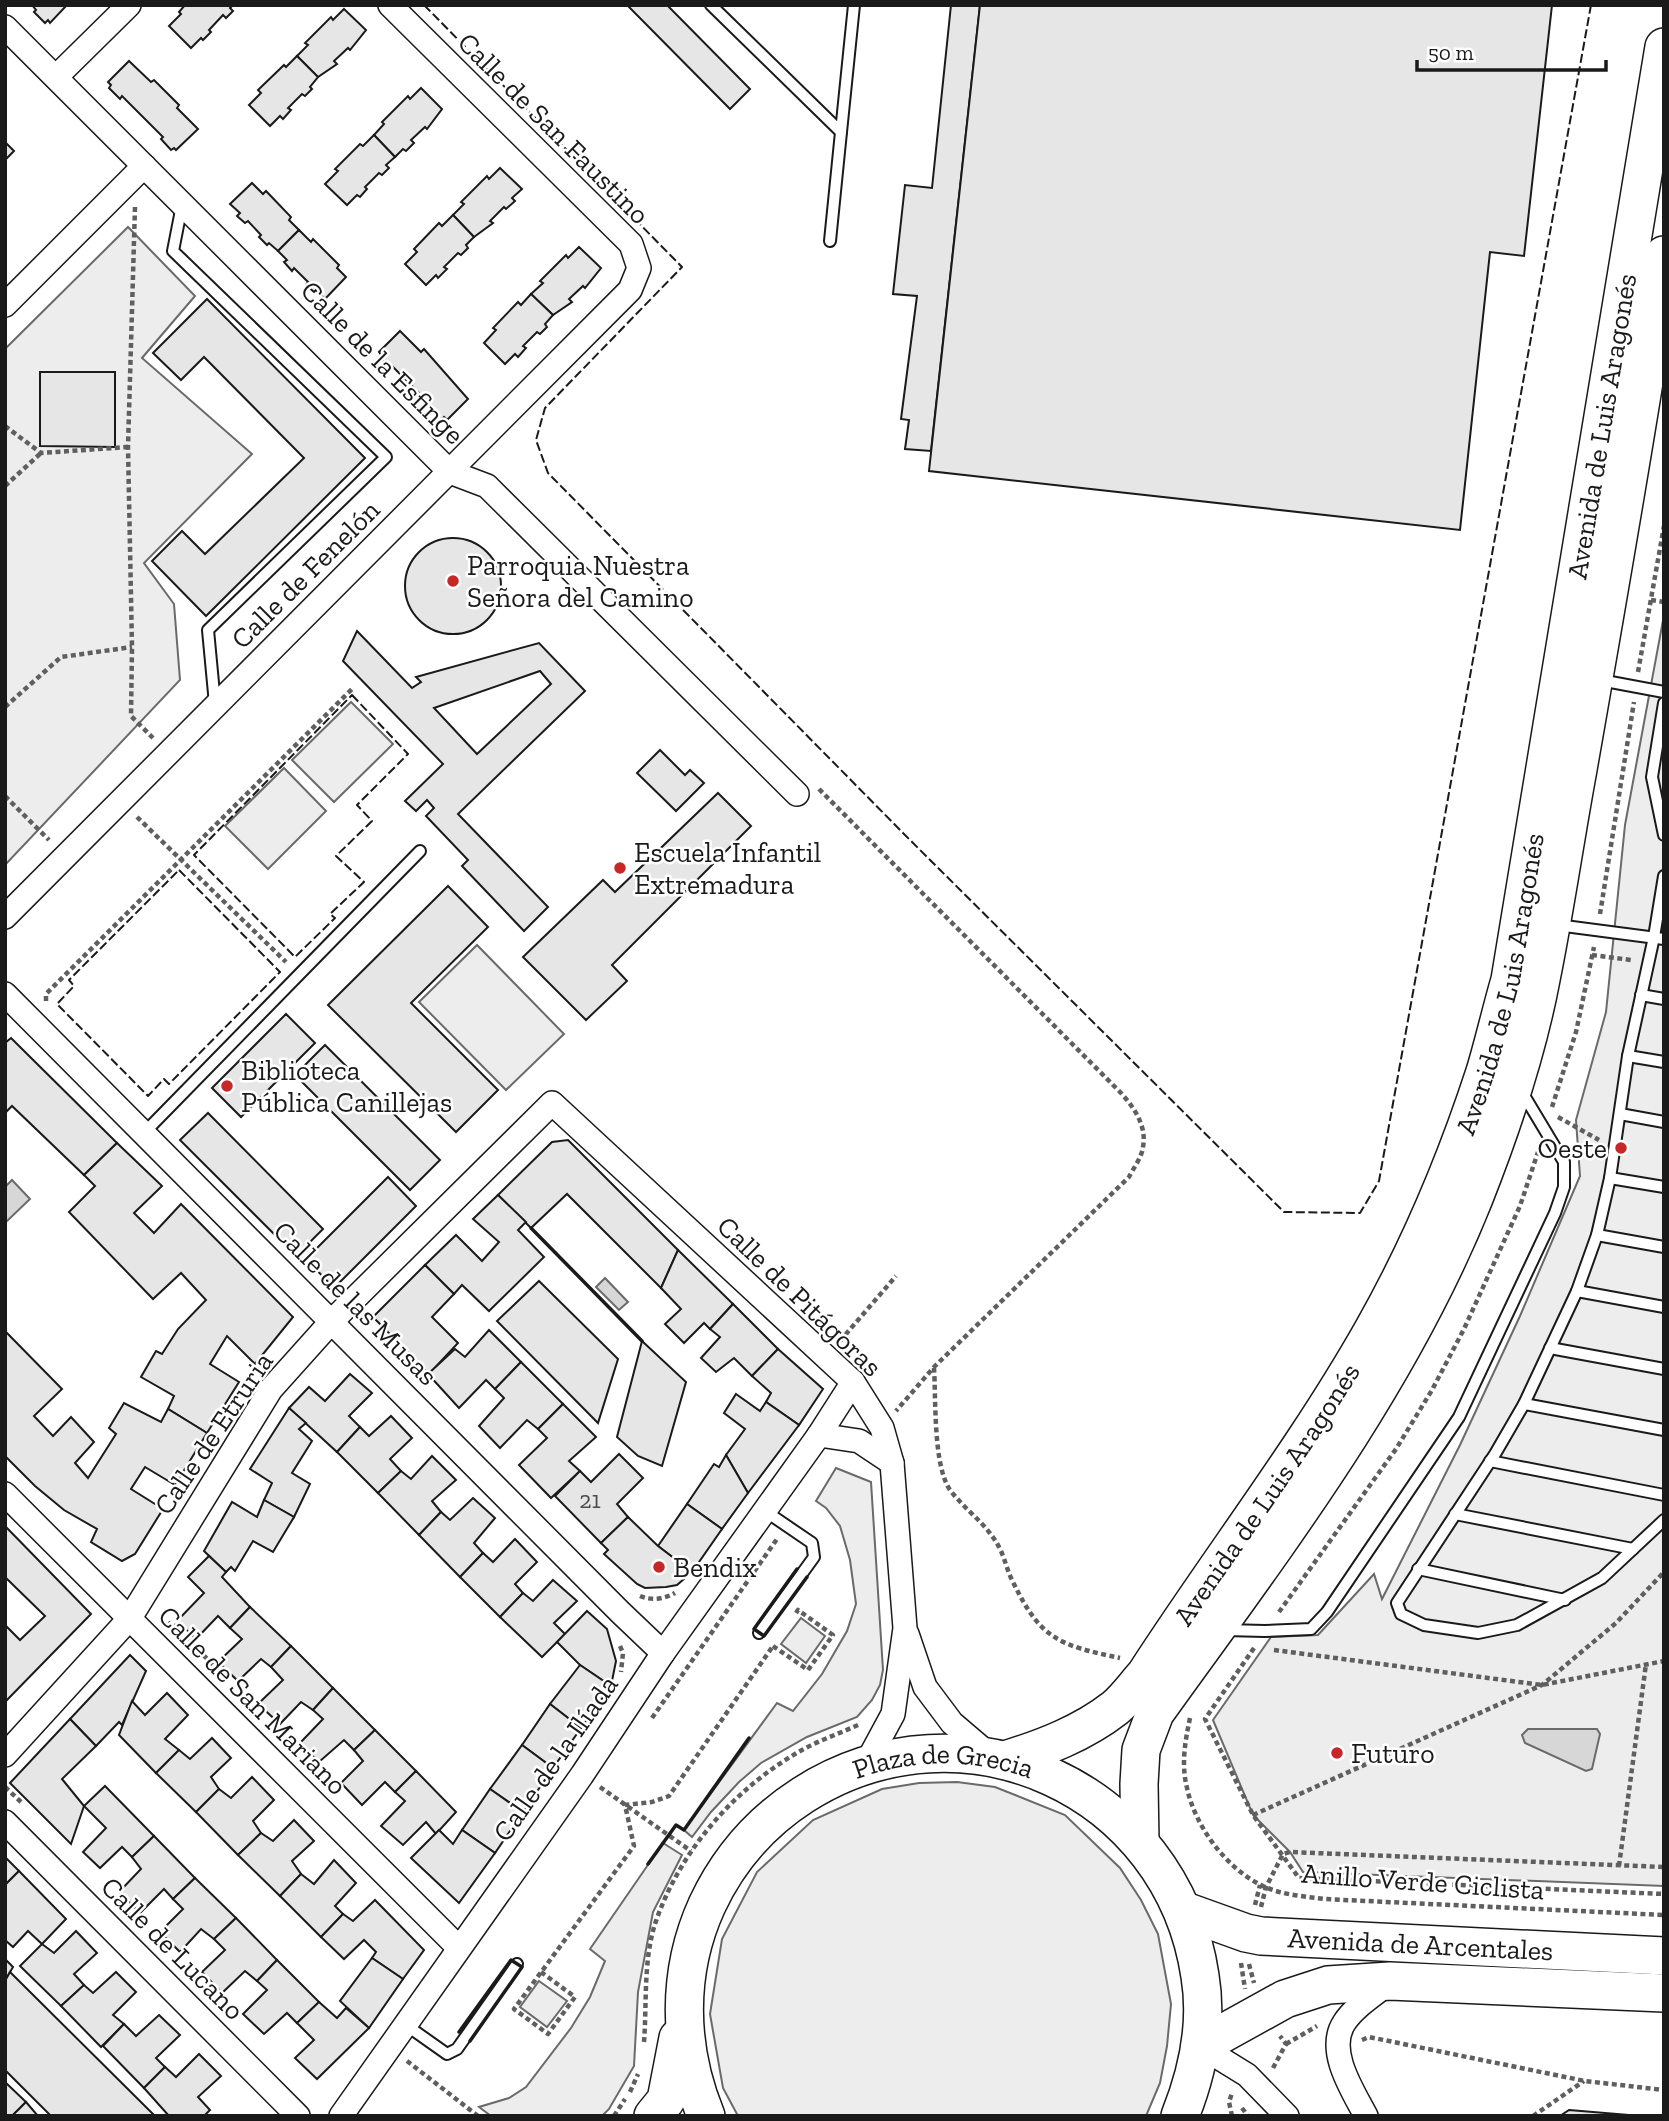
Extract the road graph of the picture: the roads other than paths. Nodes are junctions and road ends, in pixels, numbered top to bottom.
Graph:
1 (129, 5) edge
2 (390, 5) edge
3 (711, 5) edge
4 (854, 5) edge
5 (5, 27) edge
6 (1664, 47) edge
7 (55, 77) junction
8 (841, 132) junction
9 (144, 166) junction
10 (182, 202) junction
11 (830, 241) dead end
12 (1664, 256) edge
13 (639, 268) joint
14 (5, 305) edge
15 (1605, 393) junction
16 (1653, 400) edge
17 (450, 472) junction
18 (1594, 679) junction
19 (1664, 692) edge
20 (1664, 703) edge
21 (215, 707) junction
22 (1660, 751) edge
23 (797, 794) road end
24 (1662, 813) edge
25 (1664, 835) edge
26 (420, 851) dead end
27 (1664, 876) edge
28 (5, 917) edge
29 (1550, 924) junction
30 (1659, 938) edge
31 (1641, 995) junction
32 (1664, 999) edge
33 (7, 1001) edge
34 (1628, 1056) junction
35 (1664, 1062) edge
36 (1515, 1081) junction
37 (552, 1103) joint
38 (1619, 1114) junction
39 (1664, 1122) edge
40 (145, 1132) junction
41 (1610, 1178) junction
42 (1664, 1187) edge
43 (1597, 1235) junction
44 (1664, 1247) edge
45 (1577, 1291) junction
46 (1664, 1307) edge
47 (331, 1321) junction
48 (1550, 1348) junction
49 (1664, 1369) edge
50 (853, 1382) junction
51 (1524, 1404) junction
52 (1664, 1430) edge
53 (820, 1436) junction
54 (1490, 1461) junction
55 (892, 1462) junction
56 (5, 1494) edge
57 (1664, 1495) edge
58 (765, 1511) junction
59 (1455, 1514) junction
60 (1664, 1520) edge
61 (1633, 1549) junction
62 (1418, 1569) junction
63 (1565, 1600) junction
64 (130, 1618) junction
65 (905, 1628) junction
66 (1215, 1629) junction
67 (759, 1633) dead end
68 (663, 1653) junction
69 (5, 1755) edge
70 (999, 1759) junction
71 (866, 1765) junction
72 (5, 1822) edge
73 (1140, 1842) junction
74 (1182, 1910) junction
75 (459, 1948) junction
76 (1664, 1956) edge
77 (517, 1964) dead end
78 (1390, 1981) junction
79 (1664, 1993) edge
80 (683, 2009) junction
81 (406, 2025) junction
82 (1200, 2046) junction
83 (298, 2116) edge
84 (341, 2116) edge
85 (653, 2116) edge
86 (706, 2116) edge
87 (1180, 2116) edge
88 (1287, 2116) edge
89 (1366, 2116) edge

1 - 7 street
2 - 13 street, Calle de San Faustino
3 - 8 lane
4 - 8 lane
5 - 7 street, Calle de la Esfinge
6 - 15 main road, Avenida de Luis Aragonés
7 - 9 street, Calle de la Esfinge
8 - 11 lane
9 - 10 street, Calle de la Esfinge
9 - 14 street
10 - 17 street, Calle de la Esfinge
10 - 21 lane
12 - 16 main road, Avenida de Luis Aragonés
13 - 17 street, Calle de Fenelón
15 - 16 street
15 - 70 main road, Avenida de Luis Aragonés
16 - 18 main road, Avenida de Luis Aragonés
17 - 21 street, Calle de Fenelón
17 - 23 street, Calle de la Esfinge
18 - 19 lane
18 - 29 main road, Avenida de Luis Aragonés
20 - 22 lane
21 - 28 street, Calle de Fenelón
22 - 24 lane
24 - 25 lane
26 - 40 lane
27 - 30 lane
29 - 30 lane
29 - 36 main road, Avenida de Luis Aragonés
30 - 31 lane
31 - 32 lane
31 - 34 lane
33 - 40 street, Calle de las Musas
34 - 35 lane
34 - 38 lane
36 - 66 main road, Avenida de Luis Aragonés
36 - 66 lane
37 - 47 street, Calle de Etruria
37 - 50 street, Calle de Pitágoras
38 - 39 lane
38 - 41 lane
40 - 47 street, Calle de las Musas
41 - 42 lane
41 - 43 lane
43 - 44 lane
43 - 45 lane
45 - 46 lane
45 - 48 lane
47 - 64 street, Calle de Etruria
47 - 68 street, Calle de las Musas
48 - 49 lane
48 - 51 lane
50 - 53 street, Calle de la Ilíada
50 - 55 street, Calle de Pitágoras
51 - 52 lane
51 - 54 lane
53 - 55 street
53 - 58 street, Calle de la Ilíada
54 - 57 lane
54 - 59 lane
55 - 65 street, Calle de Pitágoras
56 - 64 street, Calle de San Mariano
58 - 67 lane
58 - 68 street, Calle de la Ilíada
59 - 61 lane
59 - 62 lane
60 - 61 lane
61 - 63 lane
62 - 63 lane
62 - 63 lane
64 - 69 street, Calle de Etruria
64 - 75 street, Calle de San Mariano
65 - 70 street, Calle de Pitágoras
65 - 71 street, Calle de Pitágoras
66 - 73 main road, Avenida de Luis Aragonés
68 - 75 street, Calle de la Ilíada
70 - 71 main road, Plaza de Grecia
70 - 73 main road, Plaza de Grecia
71 - 80 main road, Plaza de Grecia
72 - 83 street, Calle de Lucano
73 - 74 main road, Plaza de Grecia
74 - 76 main road, Avenida de Arcentales
74 - 82 main road, Plaza de Grecia
75 - 81 street, Calle de la Ilíada
77 - 81 lane
78 - 79 main road, Avenida de Arcentales
78 - 82 main road, Avenida de Arcentales
78 - 89 street
80 - 85 main road
80 - 86 main road, Plaza de Grecia
81 - 84 street, Calle de la Ilíada
82 - 87 main road, Plaza de Grecia
82 - 88 street

